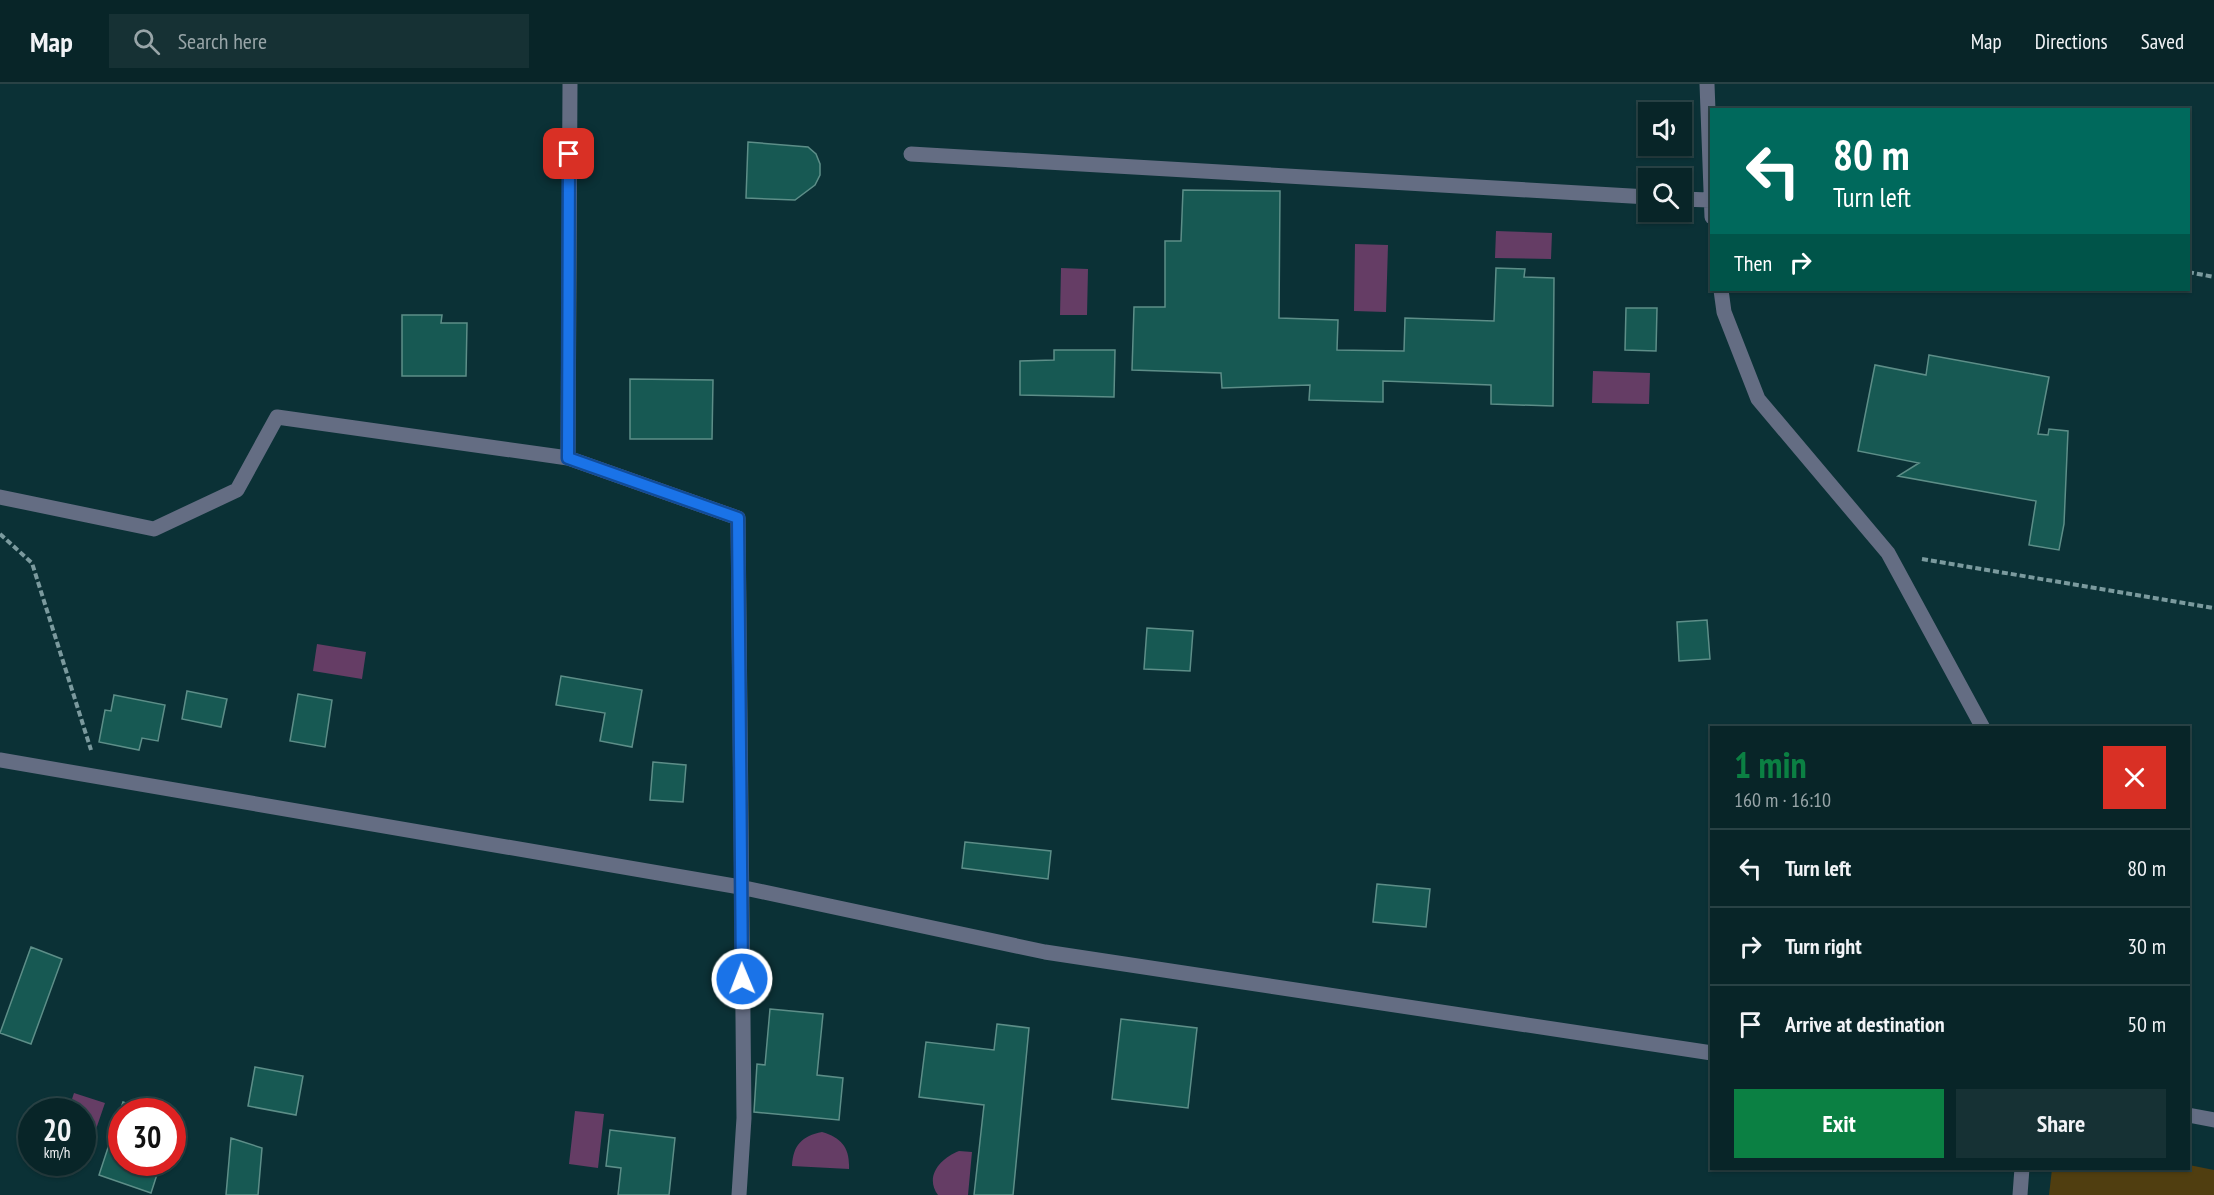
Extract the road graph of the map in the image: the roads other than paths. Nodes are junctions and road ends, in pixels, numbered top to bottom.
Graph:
1 (570, 84) edge
2 (1707, 84) edge
3 (911, 154) dead end
4 (1638, 196) edge
5 (1692, 199) edge
6 (1709, 200) junction
7 (1710, 206) edge
8 (1721, 291) edge
9 (568, 458) junction
10 (0, 497) edge
11 (1982, 726) edge
12 (0, 760) edge
13 (740, 887) junction
14 (1710, 1053) edge
15 (2190, 1115) edge
16 (2214, 1120) edge
17 (2022, 1170) edge
18 (739, 1195) edge
19 (2020, 1195) edge

1 - 9 street
2 - 6 street
3 - 4 street
5 - 6 street
6 - 7 street
8 - 11 street
9 - 10 street
9 - 13 street
12 - 13 street
13 - 14 street
13 - 18 street
15 - 16 street
17 - 19 street

